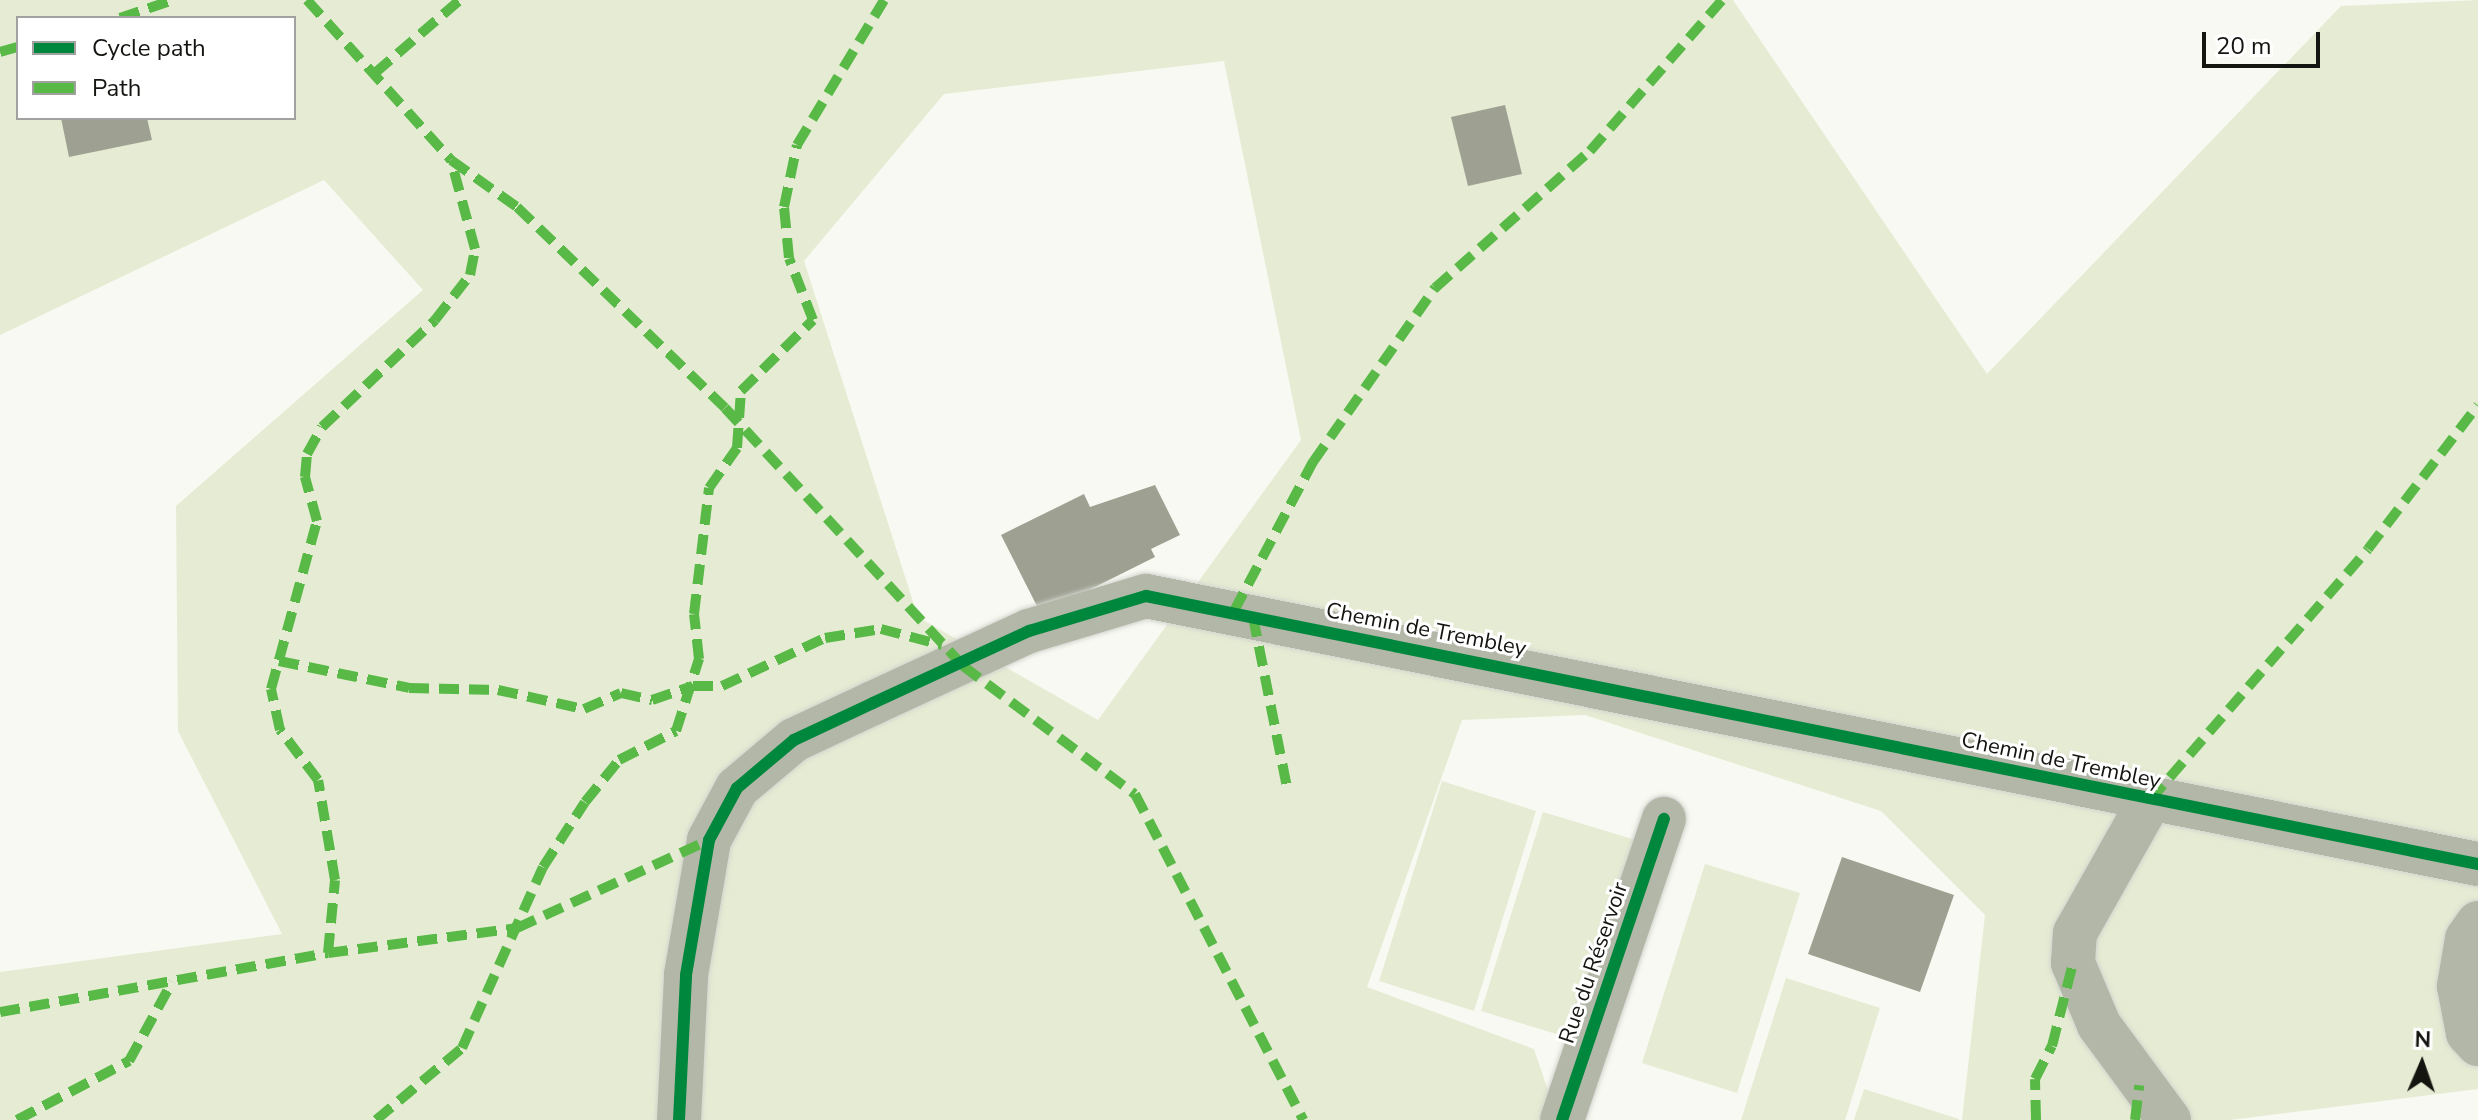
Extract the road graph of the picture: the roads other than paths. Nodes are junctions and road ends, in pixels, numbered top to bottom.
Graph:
1 (2150, 800) junction
2 (1664, 819) dead end
3 (2478, 864) edge
4 (2478, 923) edge
5 (2478, 1044) edge
6 (679, 1120) edge
7 (1562, 1120) edge
8 (2169, 1120) edge

1 - 3 street, Chemin de Trembley
1 - 6 street, Chemin de Trembley
1 - 8 street
2 - 7 street, Rue du Réservoir
4 - 5 street

